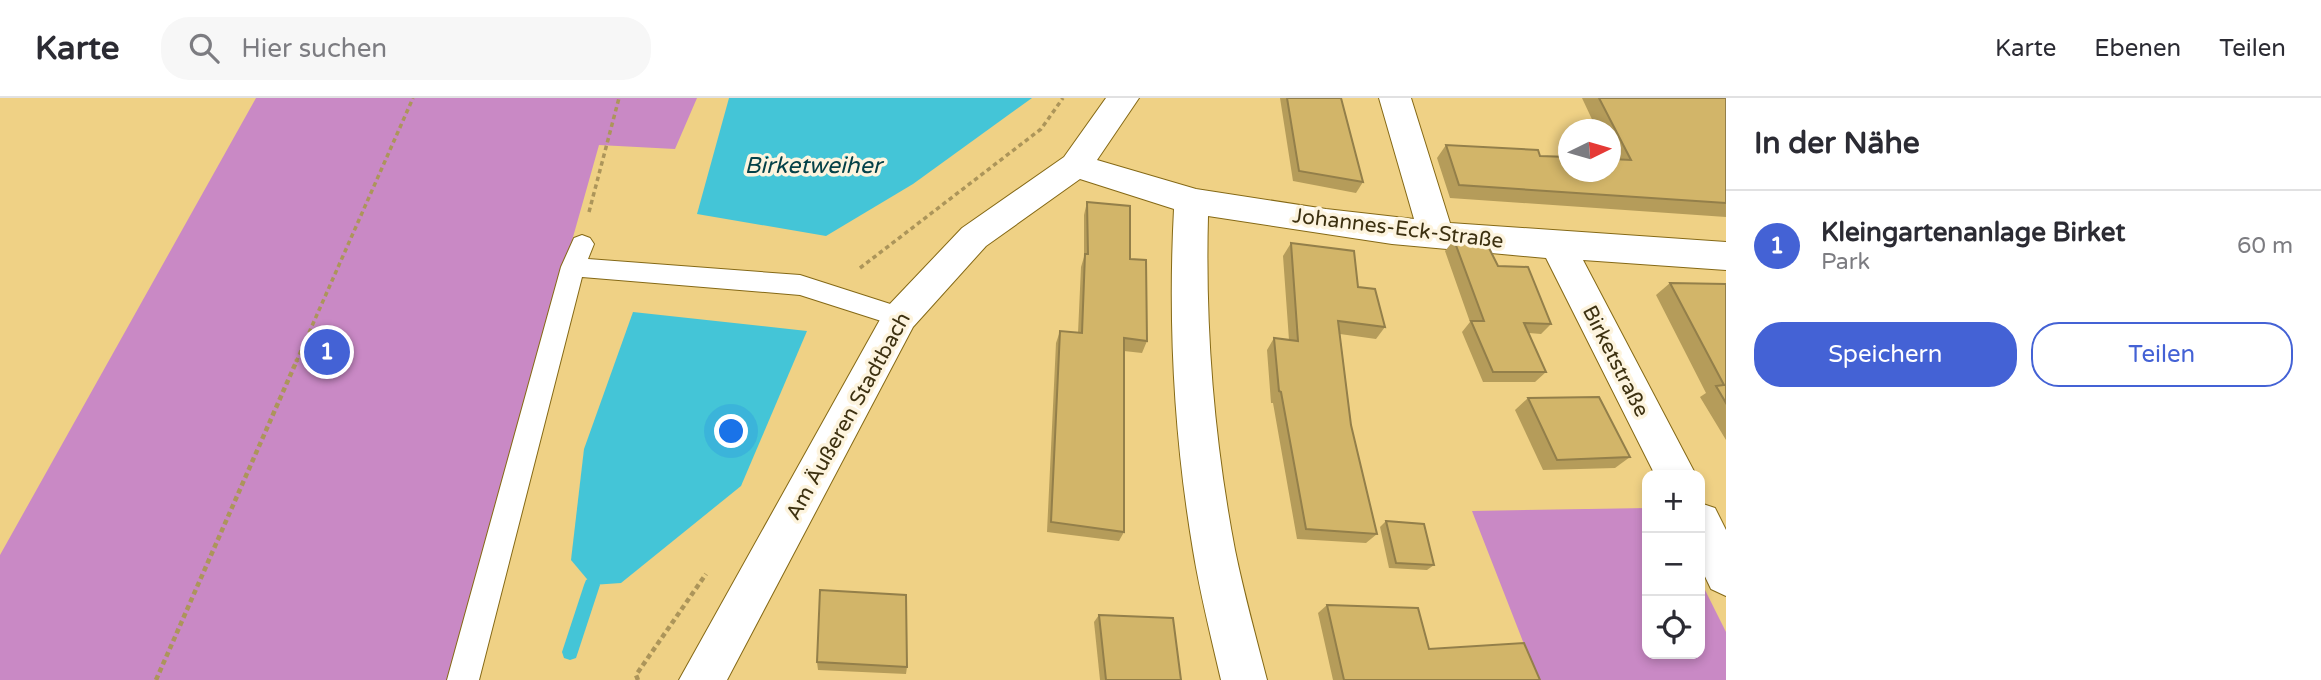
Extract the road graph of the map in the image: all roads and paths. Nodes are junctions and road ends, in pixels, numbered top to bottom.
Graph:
1 (413, 98) edge
2 (619, 98) edge
3 (1063, 98) edge
4 (1123, 98) edge
5 (1395, 98) edge
6 (1076, 165) junction
7 (1191, 200) junction
8 (1436, 235) junction
9 (1558, 246) junction
10 (578, 255) junction
11 (1726, 256) edge
12 (826, 294) junction
13 (900, 317) junction
14 (1673, 470) edge
15 (1705, 532) edge
16 (1726, 575) edge
17 (156, 680) edge
18 (463, 680) edge
19 (702, 680) edge
20 (1244, 680) edge

1 - 17 path
2 - 10 path
3 - 12 path
4 - 6 street, Am Äußeren Stadtbach
5 - 8 street
6 - 7 street, Johannes-Eck-Straße
6 - 13 street, Am Äußeren Stadtbach
7 - 8 street, Johannes-Eck-Straße
7 - 20 street
8 - 9 street, Johannes-Eck-Straße
9 - 11 street, Johannes-Eck-Straße
9 - 14 street, Birketstraße
10 - 12 lane
10 - 18 lane
12 - 13 lane
13 - 19 street, Am Äußeren Stadtbach
15 - 16 street

